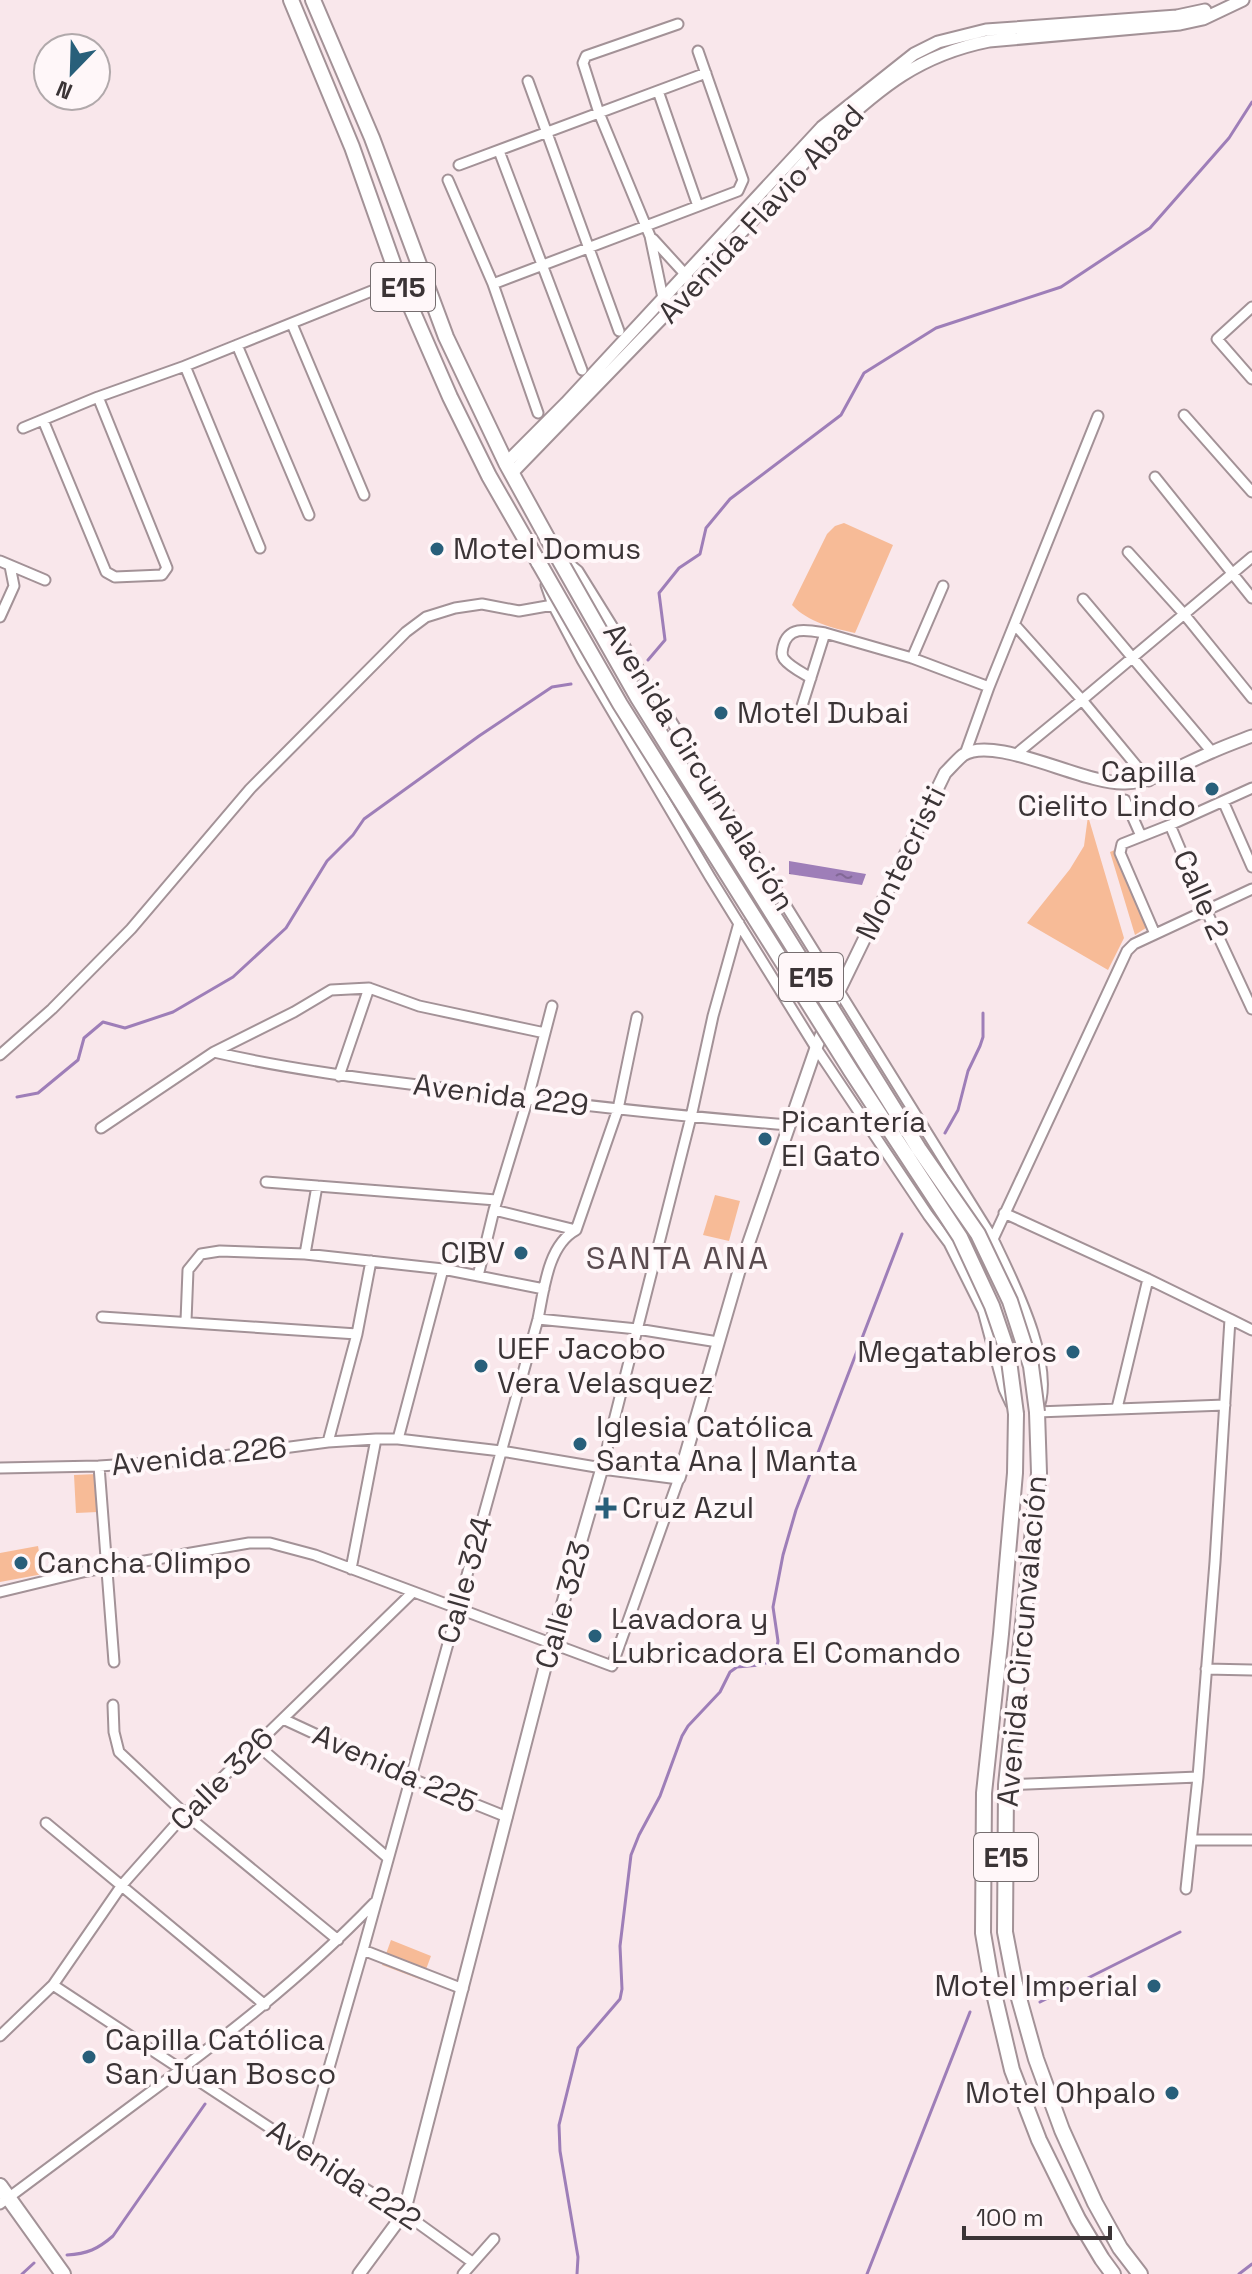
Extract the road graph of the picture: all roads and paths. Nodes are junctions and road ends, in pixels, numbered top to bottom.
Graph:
1 (312, 0) edge
2 (1228, 0) edge
3 (1243, 0) edge
4 (292, 3) edge
5 (678, 24) dead end
6 (698, 51) dead end
7 (706, 73) junction
8 (528, 81) dead end
9 (658, 91) junction
10 (356, 101) junction
11 (335, 108) junction
12 (599, 113) junction
13 (547, 132) junction
14 (499, 151) junction
15 (459, 165) dead end
16 (448, 180) dead end
17 (391, 192) junction
18 (371, 198) junction
19 (698, 206) junction
20 (648, 231) junction
21 (588, 248) junction
22 (543, 266) junction
23 (685, 274) junction
24 (399, 280) junction
25 (493, 284) junction
26 (693, 286) junction
27 (668, 303) junction
28 (1252, 307) edge
29 (292, 324) junction
30 (619, 331) dead end
31 (237, 345) junction
32 (185, 366) junction
33 (582, 370) dead end
34 (1252, 379) edge
35 (98, 397) junction
36 (538, 413) dead end
37 (1184, 415) dead end
38 (1098, 416) dead end
39 (43, 420) junction
40 (23, 428) dead end
41 (509, 469) junction
42 (1155, 477) dead end
43 (1252, 492) edge
44 (364, 495) dead end
45 (309, 515) dead end
46 (260, 548) dead end
47 (555, 552) junction
48 (1128, 552) dead end
49 (1252, 557) edge
50 (0, 561) edge
51 (539, 563) junction
52 (10, 566) junction
53 (1232, 574) junction
54 (45, 580) dead end
55 (943, 586) dead end
56 (1252, 598) edge
57 (1083, 599) dead end
58 (553, 605) junction
59 (1184, 614) junction
60 (0, 617) edge
61 (1015, 625) junction
62 (825, 633) junction
63 (912, 658) junction
64 (1132, 658) junction
65 (811, 678) junction
66 (989, 687) junction
67 (1252, 698) edge
68 (1082, 700) junction
69 (801, 709) dead end
70 (1252, 736) edge
71 (1212, 752) junction
72 (965, 754) junction
73 (1015, 755) junction
74 (1149, 781) junction
75 (1252, 788) edge
76 (1125, 800) dead end
77 (1223, 801) junction
78 (1170, 825) junction
79 (1141, 836) junction
80 (1252, 867) edge
81 (1252, 889) edge
82 (1206, 910) junction
83 (739, 923) junction
84 (1155, 934) junction
85 (369, 988) junction
86 (839, 991) junction
87 (552, 1006) dead end
88 (1252, 1009) edge
89 (637, 1017) dead end
90 (545, 1033) junction
91 (816, 1048) junction
92 (214, 1052) junction
93 (0, 1055) edge
94 (339, 1076) junction
95 (528, 1098) junction
96 (618, 1109) junction
97 (691, 1117) junction
98 (790, 1125) junction
99 (101, 1128) dead end
100 (266, 1182) dead end
101 (317, 1186) junction
102 (495, 1205) junction
103 (1004, 1213) junction
104 (576, 1230) junction
105 (993, 1239) junction
106 (305, 1254) junction
107 (371, 1261) junction
108 (443, 1269) junction
109 (478, 1276) junction
110 (1148, 1279) junction
111 (544, 1289) junction
112 (102, 1317) dead end
113 (538, 1319) junction
114 (1230, 1319) junction
115 (186, 1321) junction
116 (637, 1329) junction
117 (1252, 1330) edge
118 (357, 1334) junction
119 (718, 1342) junction
120 (1225, 1405) junction
121 (1117, 1408) junction
122 (1037, 1412) junction
123 (1016, 1414) junction
124 (376, 1439) junction
125 (398, 1439) junction
126 (328, 1442) junction
127 (501, 1451) junction
128 (99, 1466) junction
129 (0, 1468) edge
130 (602, 1468) junction
131 (679, 1478) junction
132 (106, 1567) junction
133 (351, 1569) junction
134 (0, 1592) edge
135 (413, 1592) junction
136 (457, 1609) junction
137 (551, 1644) junction
138 (114, 1662) dead end
139 (1206, 1669) junction
140 (1252, 1670) edge
141 (113, 1705) dead end
142 (283, 1719) junction
143 (256, 1744) junction
144 (987, 1757) junction
145 (1008, 1758) junction
146 (1198, 1777) junction
147 (410, 1778) junction
148 (1006, 1785) junction
149 (185, 1814) junction
150 (507, 1817) junction
151 (46, 1823) dead end
152 (1192, 1840) junction
153 (1252, 1840) edge
154 (388, 1858) junction
155 (122, 1885) junction
156 (1186, 1889) dead end
157 (376, 1901) junction
158 (338, 1940) junction
159 (363, 1950) junction
160 (53, 1985) junction
161 (463, 1989) junction
162 (265, 2005) junction
163 (0, 2036) edge
164 (182, 2069) junction
165 (305, 2151) junction
166 (3, 2196) edge
167 (404, 2213) junction
168 (494, 2239) dead end
169 (472, 2262) junction
170 (63, 2274) edge
171 (359, 2274) edge
172 (463, 2274) edge
173 (1113, 2274) edge
174 (1140, 2274) edge

1 - 4 main road
1 - 10 main road, Avenida Circunvalación / E15
2 - 23 street, Avenida Flavio Abad
3 - 26 street, Avenida Flavio Abad
4 - 11 main road, Avenida Circunvalación / E15
5 - 12 street
6 - 7 street
7 - 9 street
7 - 19 street
8 - 13 street
9 - 12 street
9 - 19 street
10 - 11 main road
10 - 17 main road, Avenida Circunvalación / E15
11 - 18 main road, Avenida Circunvalación / E15
12 - 13 street
12 - 20 street
13 - 14 street
13 - 21 street
14 - 15 street
14 - 22 street
16 - 25 street
17 - 18 main road
17 - 41 main road, Avenida Circunvalación / E15
18 - 24 main road, Avenida Circunvalación / E15
19 - 20 street
20 - 21 street
20 - 23 street
20 - 27 street
21 - 22 street
21 - 30 street
22 - 25 street
22 - 33 street
23 - 26 street
23 - 27 street, Avenida Flavio Abad
24 - 29 street
24 - 51 main road, Avenida Circunvalación / E15
25 - 36 street
26 - 27 street, Avenida Flavio Abad
27 - 41 street, Avenida Flavio Abad
28 - 34 street
29 - 31 street
29 - 44 street
31 - 32 street
31 - 45 street
32 - 35 street
32 - 46 street
35 - 39 street
35 - 39 street
37 - 43 street
38 - 61 street
39 - 40 street
41 - 47 main road, Avenida Circunvalación / E15
42 - 53 street
47 - 86 street, Avenida Circunvalación / E15
47 - 122 main road, Avenida Circunvalación / E15, bridge
48 - 59 street
49 - 53 street
50 - 52 street
51 - 58 street, Avenida Circunvalación / E15
51 - 123 main road, Avenida Circunvalación / E15, bridge
52 - 54 street
52 - 60 street
53 - 56 street
53 - 59 street
55 - 63 street
57 - 64 street
58 - 83 street, Avenida Circunvalación / E15
58 - 93 street
59 - 64 street
59 - 67 street
61 - 66 street
61 - 68 street
62 - 63 street
62 - 65 street
62 - 65 street
63 - 66 street
64 - 68 street
64 - 71 street
65 - 69 street
66 - 72 street
68 - 73 street
68 - 74 street
70 - 71 street, Montecristi
71 - 74 street, Montecristi
72 - 73 street, Montecristi
72 - 86 street, Montecristi
73 - 74 street, Montecristi
75 - 77 street
76 - 79 street
77 - 78 street
77 - 80 street
78 - 79 street
78 - 82 street, Calle 2
79 - 84 street
81 - 82 street
82 - 84 street
82 - 88 street, Calle 2
83 - 91 street, Avenida Circunvalación / E15
83 - 97 street, Calle 323
84 - 103 street
85 - 90 street
85 - 92 street
85 - 94 street
86 - 91 street, Montecristi
86 - 105 street, Avenida Circunvalación / E15
87 - 90 street
89 - 96 street, Calle 324
90 - 95 street
91 - 98 street, Montecristi
91 - 123 street, Avenida Circunvalación / E15
92 - 94 street, Avenida 229
92 - 99 street
94 - 95 street, Avenida 229
95 - 96 street, Avenida 229
95 - 102 street
96 - 97 street, Avenida 229
96 - 104 street, Calle 324
97 - 98 street, Avenida 229
97 - 116 street, Calle 323
98 - 119 street, Montecristi
100 - 101 street
101 - 102 street
101 - 106 street
102 - 104 street
102 - 109 street
103 - 105 street
103 - 110 street
104 - 111 street, Calle 324
105 - 122 street, Avenida Circunvalación / E15
106 - 107 street
106 - 115 street
107 - 108 street
107 - 118 street
108 - 109 street
108 - 125 street
109 - 111 street
110 - 114 street
110 - 121 street
111 - 113 street, Calle 324
112 - 115 street
113 - 116 street
113 - 127 street, Calle 324
114 - 117 street
114 - 120 street
115 - 118 street
116 - 119 street
116 - 130 street, Calle 323
118 - 126 street
119 - 131 street, Montecristi
120 - 121 street
120 - 139 street
121 - 122 street
122 - 145 main road, Avenida Circunvalación / E15
123 - 144 main road, Avenida Circunvalación / E15
124 - 125 street, Avenida 226
124 - 126 street, Avenida 226
124 - 133 street
125 - 127 street, Avenida 226
126 - 128 street, Avenida 226
127 - 130 street, Avenida 226
127 - 136 street, Calle 324
128 - 129 street, Avenida 226
128 - 132 street
130 - 131 street
130 - 137 street, Calle 323
131 - 137 street
132 - 133 street
132 - 134 street
132 - 138 street
133 - 135 street
135 - 136 street
135 - 142 street, Calle 326
136 - 137 street
136 - 147 street, Calle 324
137 - 150 street, Calle 323
139 - 140 street
139 - 146 street
141 - 149 street
142 - 143 street, Calle 326
142 - 147 street, Avenida 225
143 - 149 street, Calle 326
143 - 154 street
144 - 145 main road
144 - 173 main road, Avenida Circunvalación / E15
145 - 148 main road, Avenida Circunvalación / E15
146 - 148 street
146 - 152 street
147 - 150 street, Avenida 225
147 - 154 street, Calle 324
148 - 174 main road, Avenida Circunvalación / E15
149 - 155 street, Calle 326
149 - 158 street
150 - 161 street, Calle 323
151 - 155 street
152 - 153 street
152 - 156 street
154 - 157 street, Calle 324
155 - 160 street, Calle 326
155 - 162 street
157 - 158 street
157 - 159 street, Calle 324
158 - 162 street
159 - 161 street
159 - 165 street, Calle 324
160 - 163 street, Calle 326
160 - 164 street, Avenida 222
161 - 167 street, Calle 323
162 - 164 street
164 - 165 street, Avenida 222
164 - 166 street
165 - 167 street, Avenida 222
166 - 170 main road
167 - 169 street, Avenida 222
167 - 171 street, Calle 323
168 - 169 street
169 - 172 street

